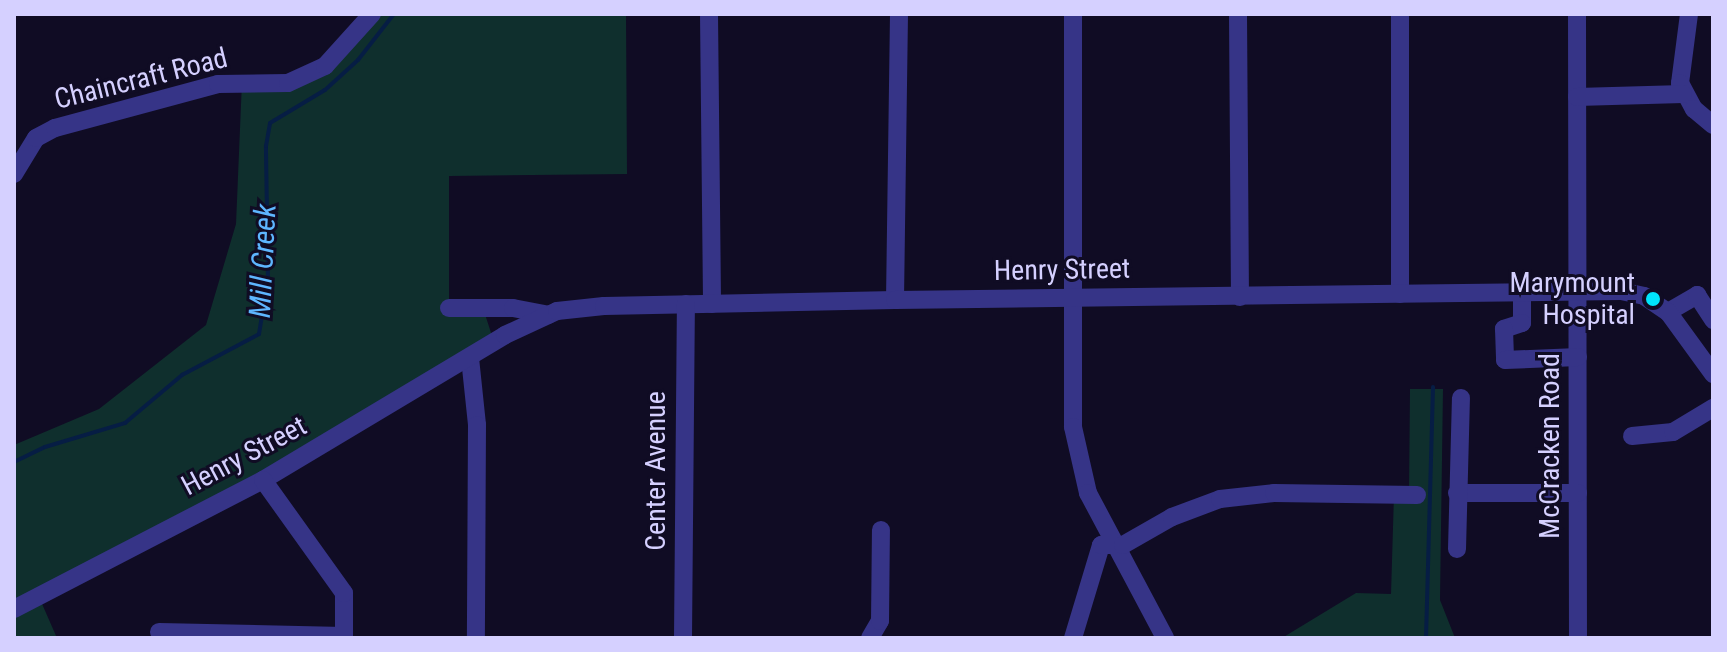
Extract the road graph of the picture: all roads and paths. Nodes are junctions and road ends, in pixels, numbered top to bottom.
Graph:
1 (372, 14) edge
2 (709, 14) edge
3 (899, 14) edge
4 (1073, 14) edge
5 (1238, 14) edge
6 (1400, 14) edge
7 (1577, 14) edge
8 (1689, 14) edge
9 (1683, 94) junction
10 (1577, 97) junction
11 (1713, 125) edge
12 (14, 174) edge
13 (1578, 291) junction
14 (1522, 292) junction
15 (1400, 294) junction
16 (1073, 297) junction
17 (1240, 297) junction
18 (895, 300) junction
19 (686, 304) junction
20 (712, 304) junction
21 (449, 308) dead end
22 (483, 308) junction
23 (1668, 312) junction
24 (548, 315) junction
25 (1713, 320) edge
26 (494, 342) junction
27 (1578, 357) junction
28 (470, 358) junction
29 (1713, 374) edge
30 (1461, 398) dead end
31 (1713, 408) edge
32 (1632, 436) dead end
33 (263, 480) junction
34 (1457, 493) junction
35 (1578, 493) junction
36 (1417, 495) dead end
37 (881, 530) dead end
38 (1111, 545) junction
39 (1457, 549) dead end
40 (14, 609) edge
41 (159, 632) dead end
42 (476, 638) edge
43 (683, 638) edge
44 (870, 638) edge
45 (1073, 638) edge
46 (1165, 638) edge
47 (1578, 638) edge

1 - 12 street, Chaincraft Road
2 - 20 street
3 - 18 street
4 - 16 street
5 - 17 street
6 - 15 street
7 - 10 street, McCracken Road
8 - 9 street
9 - 10 street
9 - 11 street
10 - 13 street, McCracken Road
13 - 14 street, Henry Street
13 - 23 street, Henry Street
13 - 27 street, McCracken Road
14 - 15 street, Henry Street
14 - 27 street
15 - 17 street, Henry Street
16 - 17 street, Henry Street
16 - 18 street, Henry Street
16 - 38 street
18 - 20 street, Henry Street
19 - 20 street, Henry Street
19 - 24 street, Henry Street
19 - 43 street, Center Avenue
21 - 22 street, Henry Street
22 - 24 street, Henry Street
22 - 26 street
23 - 25 street
23 - 29 street
24 - 26 street, Henry Street
26 - 28 street, Henry Street
27 - 35 street, McCracken Road
28 - 33 street, Henry Street
28 - 42 street
30 - 34 street
31 - 32 street
33 - 40 street, Henry Street
33 - 41 street
34 - 35 street
34 - 39 street
35 - 47 street, McCracken Road
36 - 38 street
37 - 44 street
38 - 45 street
38 - 46 street

